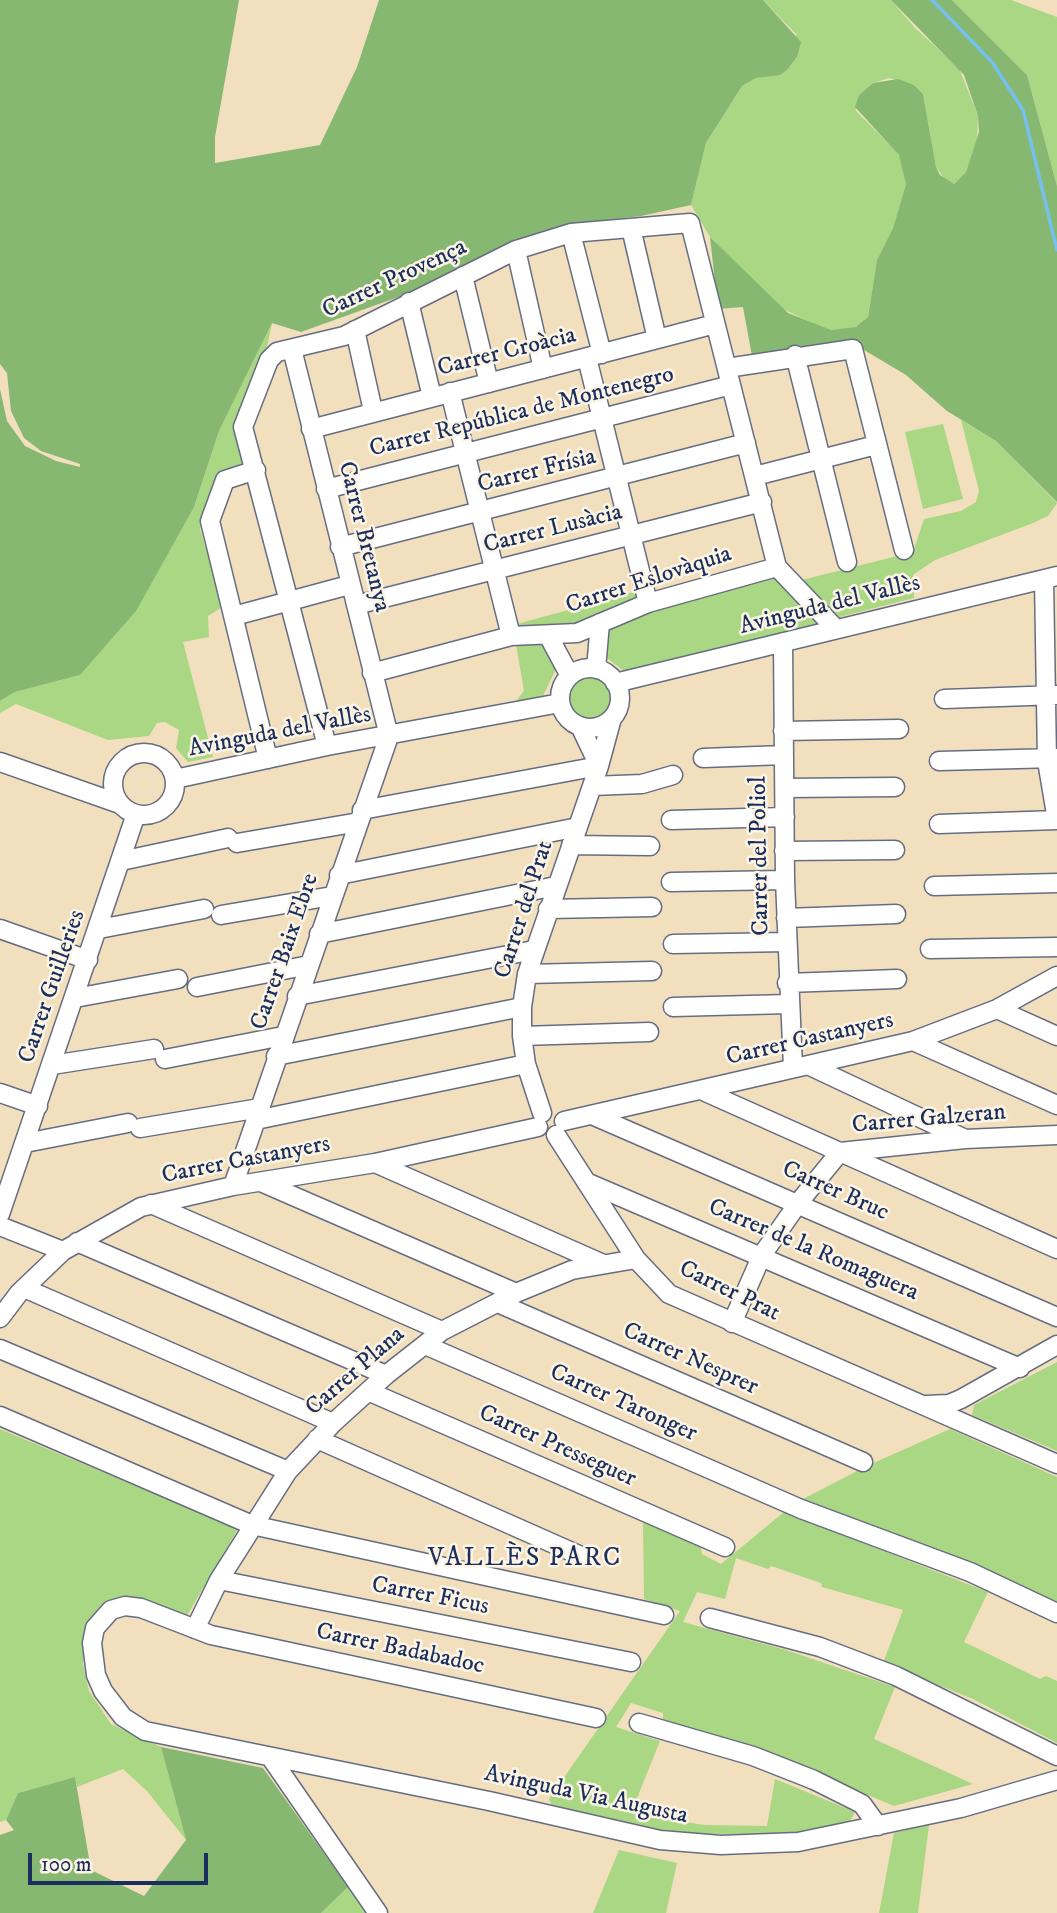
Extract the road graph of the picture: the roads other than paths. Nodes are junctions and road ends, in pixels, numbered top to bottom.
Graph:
1 (631, 228) junction
2 (571, 233) junction
3 (516, 250) junction
4 (463, 276) junction
5 (409, 302) junction
6 (715, 324) junction
7 (355, 330) junction
8 (657, 339) junction
9 (292, 349) junction
10 (795, 355) junction
11 (594, 356) junction
12 (543, 369) junction
13 (729, 376) junction
14 (489, 383) junction
15 (450, 392) junction
16 (432, 397) junction
17 (373, 411) junction
18 (602, 419) junction
19 (311, 429) junction
20 (746, 443) junction
21 (876, 445) junction
22 (466, 453) junction
23 (822, 459) junction
24 (256, 470) junction
25 (755, 476) junction
26 (617, 477) junction
27 (326, 489) junction
28 (762, 502) junction
29 (480, 512) junction
30 (632, 535) junction
31 (340, 547) junction
32 (904, 550) dead end
33 (848, 562) dead end
34 (777, 567) junction
35 (495, 570) junction
36 (1051, 577) edge
37 (349, 585) junction
38 (291, 600) junction
39 (648, 603) junction
40 (356, 605) junction
41 (234, 616) junction
42 (600, 623) junction
43 (836, 629) junction
44 (1051, 630) edge
45 (511, 636) junction
46 (549, 637) junction
47 (783, 642) junction
48 (596, 669) junction
49 (372, 673) junction
50 (570, 676) junction
51 (615, 683) junction
52 (1051, 695) edge
53 (944, 699) dead end
54 (561, 703) junction
55 (612, 718) junction
56 (580, 726) junction
57 (899, 729) dead end
58 (783, 732) junction
59 (388, 736) junction
60 (327, 746) junction
61 (784, 755) junction
62 (704, 758) dead end
63 (1052, 758) edge
64 (268, 759) junction
65 (939, 761) dead end
66 (0, 762) edge
67 (599, 766) junction
68 (673, 775) dead end
69 (175, 779) junction
70 (592, 786) junction
71 (895, 787) dead end
72 (785, 788) junction
73 (120, 804) junction
74 (136, 814) junction
75 (360, 816) junction
76 (785, 817) junction
77 (671, 820) dead end
78 (1057, 820) edge
79 (939, 824) dead end
80 (578, 827) junction
81 (571, 845) junction
82 (650, 846) dead end
83 (895, 850) dead end
84 (784, 851) junction
85 (121, 861) junction
86 (339, 875) junction
87 (785, 880) junction
88 (671, 882) dead end
89 (1057, 883) edge
90 (556, 886) junction
91 (934, 886) dead end
92 (332, 896) junction
93 (652, 907) dead end
94 (204, 909) dead end
95 (548, 909) junction
96 (897, 914) dead end
97 (221, 915) dead end
98 (786, 918) junction
99 (0, 929) edge
100 (99, 929) junction
101 (319, 934) junction
102 (787, 942) junction
103 (673, 944) dead end
104 (1057, 947) edge
105 (930, 949) dead end
106 (534, 950) junction
107 (88, 960) junction
108 (309, 965) junction
109 (652, 971) dead end
110 (527, 974) junction
111 (1057, 976) edge
112 (178, 979) dead end
113 (897, 979) dead end
114 (787, 983) junction
115 (197, 987) dead end
116 (297, 996) junction
117 (75, 998) junction
118 (789, 1004) junction
119 (522, 1007) junction
120 (673, 1007) dead end
121 (997, 1009) junction
122 (649, 1032) dead end
123 (283, 1036) junction
124 (522, 1036) junction
125 (1057, 1036) edge
126 (913, 1041) junction
127 (276, 1056) junction
128 (526, 1064) junction
129 (52, 1065) junction
130 (801, 1066) junction
131 (701, 1090) junction
132 (0, 1093) edge
133 (1057, 1105) edge
134 (38, 1106) junction
135 (258, 1114) junction
136 (592, 1115) junction
137 (540, 1120) junction
138 (560, 1128) junction
139 (1057, 1135) edge
140 (965, 1139) junction
141 (25, 1143) junction
142 (840, 1152) junction
143 (375, 1163) junction
144 (261, 1182) junction
145 (586, 1182) junction
146 (233, 1186) junction
147 (799, 1202) junction
148 (151, 1204) junction
149 (0, 1214) edge
150 (0, 1226) edge
151 (70, 1246) junction
152 (1057, 1249) edge
153 (762, 1255) junction
154 (636, 1259) junction
155 (601, 1263) junction
156 (24, 1288) junction
157 (516, 1293) junction
158 (498, 1303) junction
159 (1057, 1317) edge
160 (0, 1318) edge
161 (732, 1323) junction
162 (442, 1331) junction
163 (425, 1345) junction
164 (1057, 1345) edge
165 (0, 1349) edge
166 (1020, 1368) junction
167 (386, 1375) junction
168 (370, 1392) junction
169 (971, 1394) junction
170 (907, 1399) junction
171 (0, 1416) edge
172 (333, 1423) junction
173 (971, 1427) junction
174 (317, 1439) junction
175 (863, 1462) dead end
176 (1057, 1464) edge
177 (288, 1471) junction
178 (252, 1525) junction
179 (725, 1547) dead end
180 (580, 1556) dead end
181 (219, 1580) junction
182 (1057, 1613) edge
183 (664, 1615) dead end
184 (710, 1618) dead end
185 (195, 1629) junction
186 (631, 1662) dead end
187 (596, 1718) dead end
188 (639, 1723) dead end
189 (228, 1749) joint
190 (1057, 1756) edge
191 (271, 1758) junction
192 (1057, 1780) edge
193 (878, 1826) junction
194 (378, 1913) edge

1 - 2 street, Carrer Provença
1 - 6 street, Carrer Provença
1 - 8 street
2 - 3 street, Carrer Provença
2 - 11 street
3 - 4 street, Carrer Provença
3 - 12 street
4 - 5 street, Carrer Provença
4 - 14 street
5 - 7 street, Carrer Provença
5 - 16 street
6 - 8 street, Carrer Croàcia
6 - 13 street
7 - 9 street, Carrer Provença
7 - 17 street
8 - 11 street, Carrer Croàcia
9 - 19 street, Carrer Bretanya
9 - 24 street, Carrer Provença
10 - 13 street, Carrer República de Montenegro
10 - 21 street, Carrer República de Montenegro
10 - 23 street
11 - 12 street, Carrer Croàcia
11 - 18 street
12 - 14 street, Carrer Croàcia
13 - 18 street, Carrer República de Montenegro
13 - 20 street
14 - 15 street, Carrer Croàcia
15 - 16 street, Carrer Croàcia
15 - 22 street
16 - 17 street, Carrer Croàcia
17 - 19 street, Carrer Croàcia
18 - 22 street, Carrer República de Montenegro
18 - 26 street
19 - 27 street, Carrer Bretanya
20 - 25 street
20 - 26 street, Carrer Frísia
21 - 23 street
21 - 32 street
22 - 27 street, Carrer República de Montenegro
22 - 29 street
23 - 25 street
23 - 33 street
24 - 38 street, Carrer Provença
24 - 41 street
25 - 28 street
26 - 29 street, Carrer Frísia
26 - 30 street
27 - 31 street, Carrer Bretanya
28 - 30 street, Carrer Lusàcia
28 - 34 street
29 - 31 street, Carrer Frísia
29 - 35 street
30 - 35 street, Carrer Lusàcia
30 - 39 street
31 - 37 street, Carrer Bretanya
34 - 39 street, Carrer Eslovàquia
34 - 43 street
35 - 40 street, Carrer Lusàcia
35 - 45 street
36 - 43 street, Avinguda del Vallès
36 - 44 street
37 - 38 street
37 - 40 street, Carrer Bretanya
38 - 41 street
38 - 60 street, Carrer Provença
39 - 42 street, Carrer Eslovàquia
40 - 49 street, Carrer Bretanya
41 - 64 street
42 - 46 street, Carrer Eslovàquia
42 - 48 street
43 - 47 street, Avinguda del Vallès
44 - 52 street
45 - 46 street, Carrer Eslovàquia
45 - 49 street, Carrer Eslovàquia
46 - 50 street
47 - 51 street, Avinguda del Vallès
47 - 58 street, Carrer del Poliol
48 - 50 street
48 - 51 street
49 - 59 street, Carrer Bretanya
50 - 54 street
51 - 55 street
52 - 53 street
52 - 63 street
54 - 56 street
54 - 59 street, Avinguda del Vallès
55 - 56 street
55 - 67 street, Carrer del Prat
56 - 67 street
57 - 58 street
58 - 61 street, Carrer del Poliol
59 - 60 street, Avinguda del Vallès
59 - 75 street, Carrer Baix Ebre
60 - 64 street, Avinguda del Vallès
61 - 62 street
61 - 72 street, Carrer del Poliol
63 - 65 street
63 - 78 street
64 - 69 street, Avinguda del Vallès
66 - 73 street
67 - 70 street, Carrer del Prat
67 - 75 street
68 - 70 street
69 - 73 street
69 - 74 street
70 - 80 street, Carrer del Prat
71 - 72 street
72 - 76 street, Carrer del Poliol
73 - 74 street
74 - 85 street, Carrer Guilleries
75 - 85 street
75 - 86 street, Carrer Baix Ebre
76 - 77 street
76 - 84 street, Carrer del Poliol
78 - 79 street
80 - 81 street, Carrer del Prat
80 - 86 street
81 - 82 street
81 - 90 street, Carrer del Prat
83 - 84 street
84 - 87 street, Carrer del Poliol
85 - 100 street, Carrer Guilleries
86 - 92 street, Carrer Baix Ebre
87 - 88 street
87 - 98 street, Carrer del Poliol
89 - 91 street
90 - 95 street, Carrer del Prat
90 - 101 street
92 - 97 street
92 - 101 street, Carrer Baix Ebre
93 - 95 street
94 - 100 street
95 - 106 street, Carrer del Prat
96 - 98 street
98 - 102 street, Carrer del Poliol
99 - 107 street
100 - 107 street, Carrer Guilleries
101 - 108 street, Carrer Baix Ebre
102 - 103 street
102 - 114 street, Carrer del Poliol
104 - 105 street
106 - 110 street, Carrer del Prat
106 - 116 street
107 - 117 street, Carrer Guilleries
108 - 115 street
108 - 116 street, Carrer Baix Ebre
109 - 110 street
110 - 119 street, Carrer del Prat
111 - 121 street, Carrer Castanyers
112 - 117 street
113 - 114 street
114 - 118 street, Carrer del Poliol
116 - 123 street, Carrer Baix Ebre
117 - 129 street, Carrer Guilleries
118 - 120 street
118 - 130 street, Carrer del Poliol
119 - 124 street, Carrer del Prat
119 - 127 street
121 - 125 street
121 - 126 street, Carrer Castanyers
122 - 124 street
123 - 127 street, Carrer Baix Ebre
123 - 129 street
124 - 128 street, Carrer del Prat
126 - 130 street, Carrer Castanyers
126 - 133 street
127 - 135 street, Carrer Baix Ebre
128 - 135 street
128 - 137 street, Carrer del Prat
129 - 134 street, Carrer Guilleries
130 - 131 street, Carrer Castanyers
130 - 140 street
131 - 136 street, Carrer Castanyers
131 - 142 street
132 - 134 street
134 - 141 street, Carrer Guilleries
135 - 141 street
135 - 146 street, Carrer Baix Ebre
136 - 138 street, Carrer Castanyers
136 - 147 street, Carrer Bruc
137 - 138 street
137 - 143 street, Carrer Castanyers
138 - 145 street, Carrer Prat
139 - 140 street, Carrer Galzeran
140 - 142 street, Carrer Galzeran
141 - 149 street, Carrer Guilleries
142 - 147 street, Carrer Galzeran
142 - 152 street
143 - 144 street, Carrer Castanyers
143 - 155 street
144 - 146 street, Carrer Castanyers
144 - 157 street
145 - 153 street, Carrer de la Romaguera
145 - 154 street, Carrer Prat
146 - 148 street, Carrer Castanyers
147 - 153 street, Carrer Galzeran
147 - 159 street, Carrer Bruc
148 - 151 street, Carrer Castanyers
148 - 162 street
150 - 151 street
151 - 156 street, Carrer Castanyers
151 - 167 street
153 - 161 street, Carrer Galzeran
153 - 166 street, Carrer de la Romaguera
154 - 155 street, Carrer Plana
154 - 161 street, Carrer Prat
155 - 157 street, Carrer Plana
156 - 160 street, Carrer Castanyers
156 - 172 street
157 - 158 street, Carrer Plana
158 - 162 street, Carrer Plana
158 - 175 street, Carrer Nesprer
161 - 170 street, Carrer Prat
162 - 163 street, Carrer Plana
163 - 167 street, Carrer Plana
163 - 182 street, Carrer Taronger
164 - 166 street
165 - 177 street
166 - 169 street
167 - 168 street, Carrer Plana
168 - 172 street, Carrer Plana
168 - 179 street, Carrer Presseguer
169 - 170 street
169 - 173 street
170 - 173 street
171 - 178 street
172 - 174 street, Carrer Plana
173 - 176 street
174 - 177 street, Carrer Plana
174 - 180 street
177 - 178 street, Carrer Plana
178 - 181 street, Carrer Plana
178 - 183 street
181 - 185 street, Carrer Plana
181 - 186 street, Carrer Ficus
184 - 190 street
185 - 187 street, Carrer Badabadoc
185 - 189 street, Carrer Badabadoc
188 - 193 street
189 - 191 street, Avinguda Via Augusta
191 - 193 street, Avinguda Via Augusta
191 - 194 street
192 - 193 street, Avinguda Via Augusta

